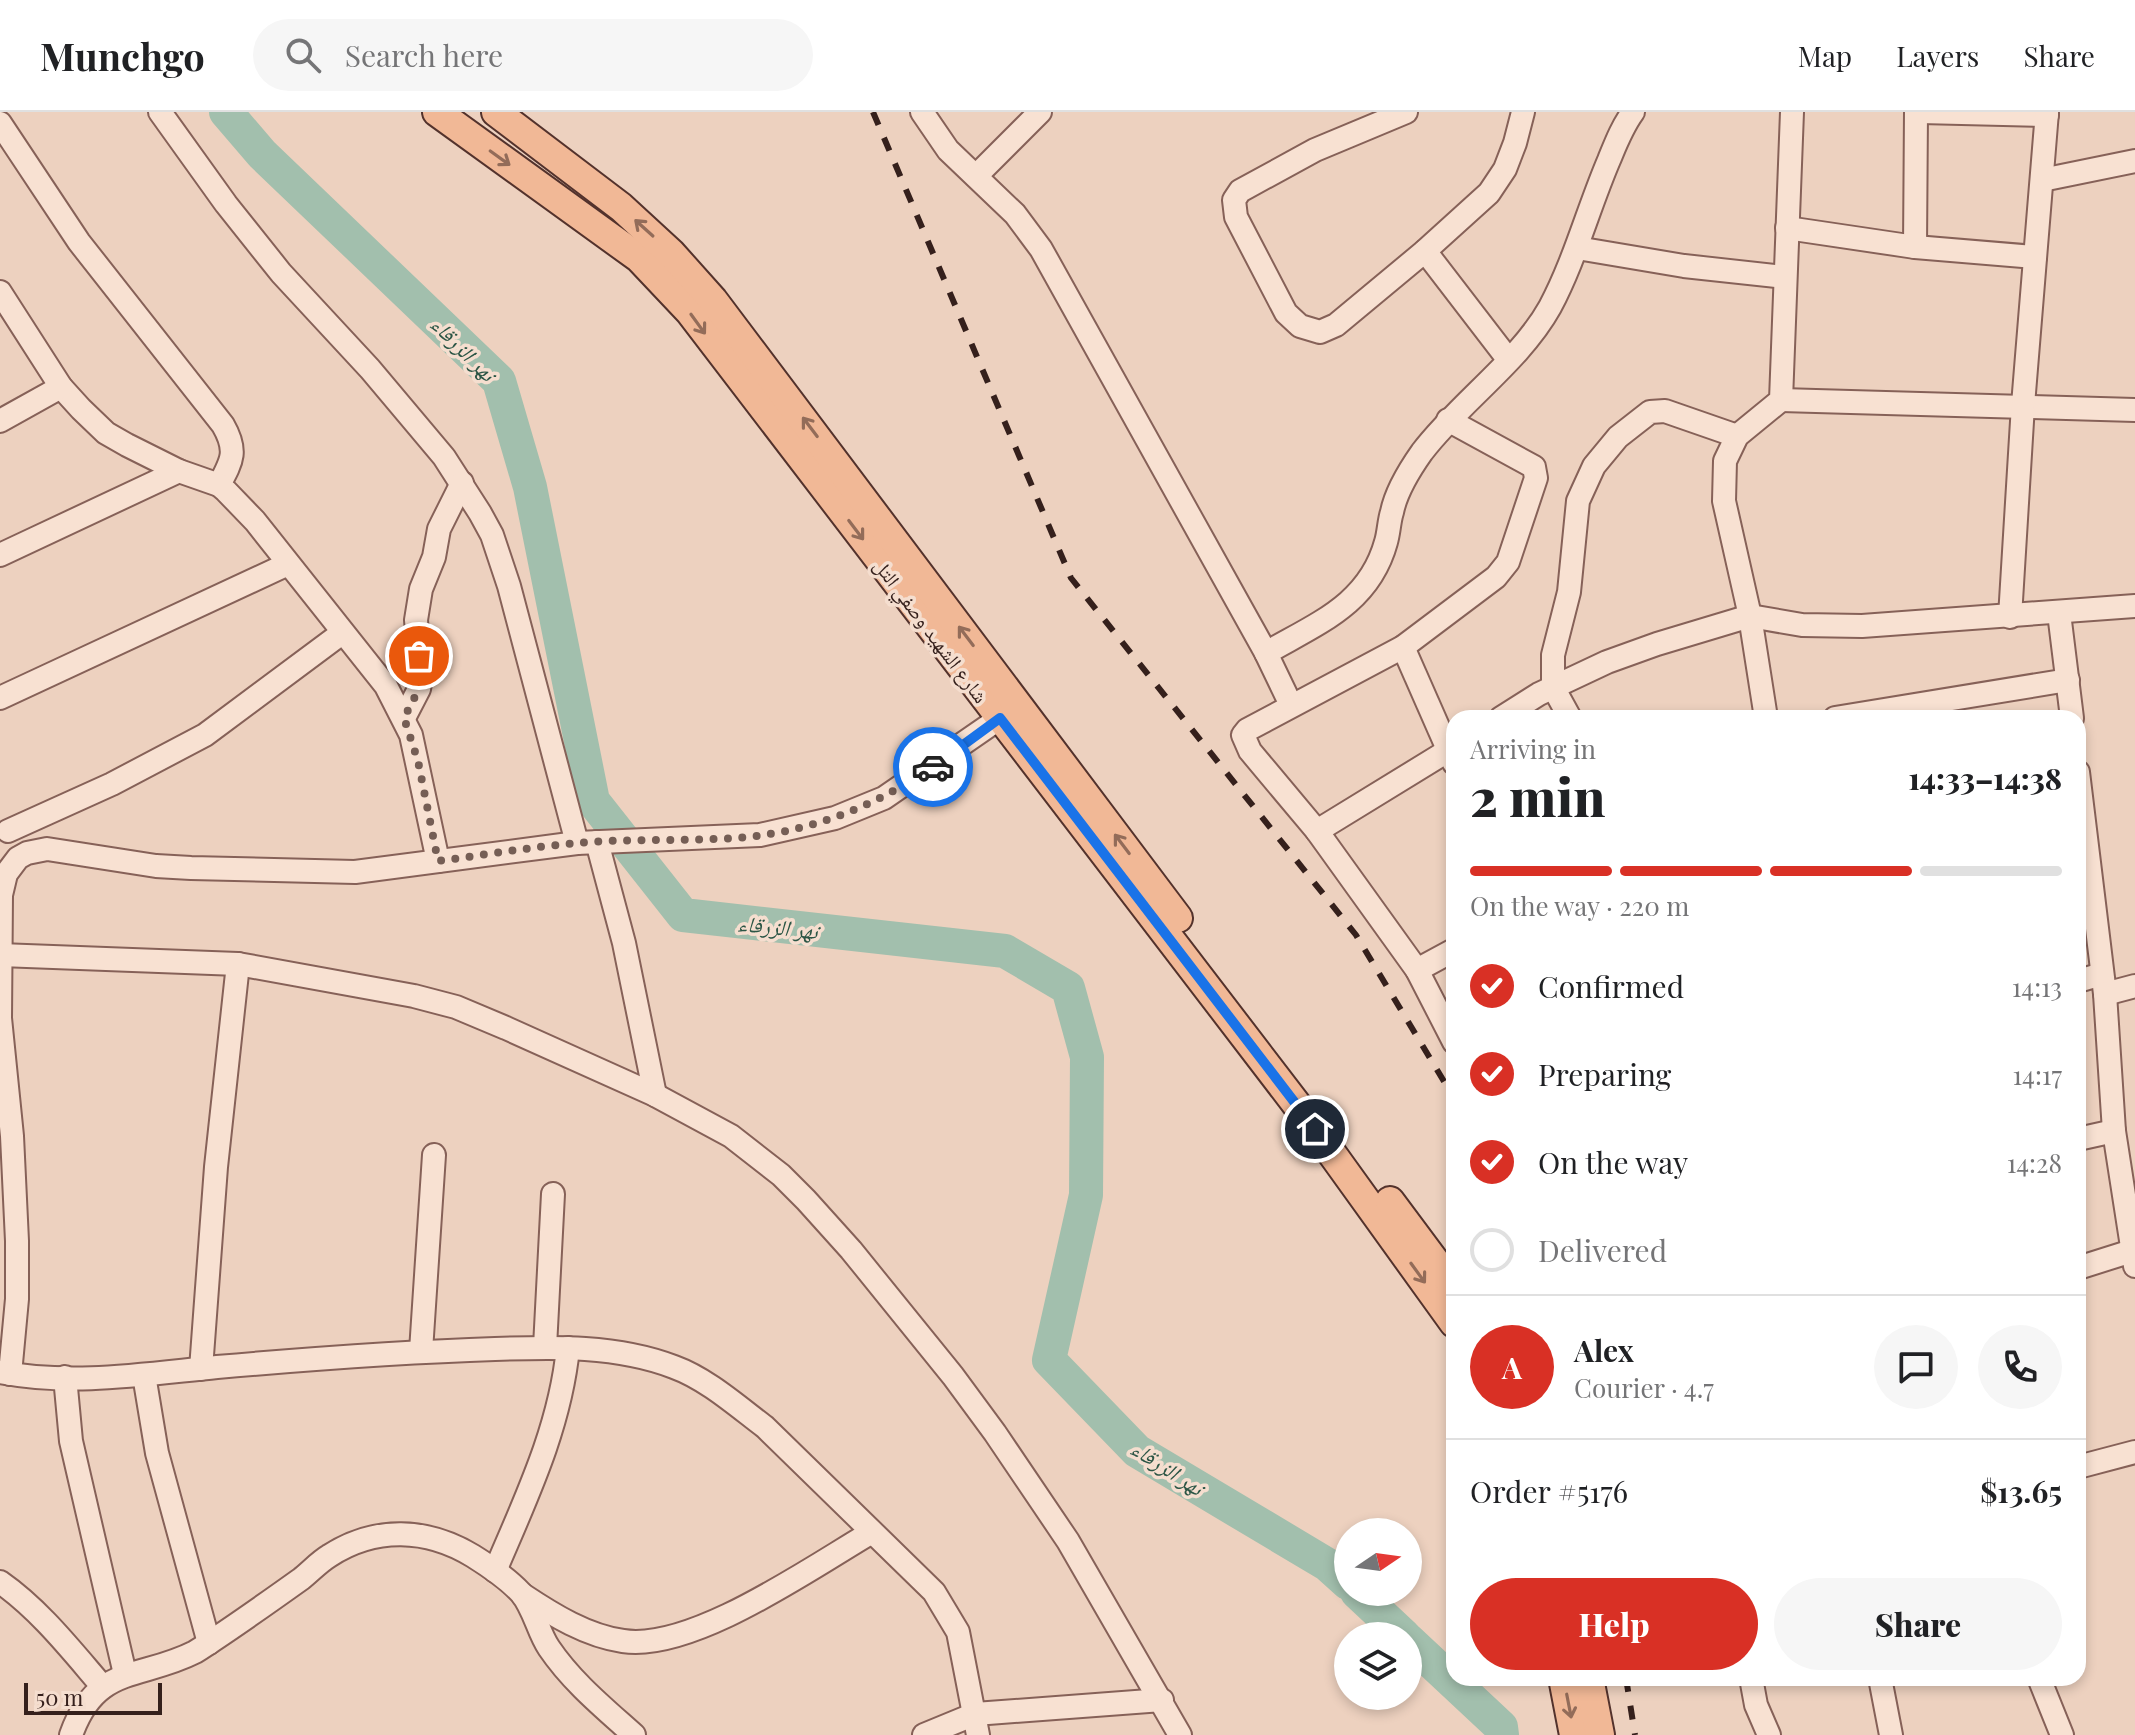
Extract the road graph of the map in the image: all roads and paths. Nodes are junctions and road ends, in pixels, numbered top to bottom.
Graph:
1 (160, 112) edge
2 (437, 112) edge
3 (496, 112) edge
4 (922, 112) edge
5 (1040, 112) edge
6 (1523, 112) edge
7 (1633, 112) edge
8 (1792, 112) edge
9 (1918, 112) edge
10 (1395, 114) edge
11 (2047, 114) edge
12 (0, 123) edge
13 (2135, 161) edge
14 (572, 169) junction
15 (976, 176) junction
16 (2042, 180) junction
17 (552, 195) junction
18 (1787, 228) junction
19 (1915, 247) junction
20 (1577, 248) junction
21 (1425, 251) junction
22 (2035, 257) junction
23 (1785, 277) junction
24 (3, 306) edge
25 (1508, 359) junction
26 (61, 387) junction
27 (1781, 400) junction
28 (2023, 405) junction
29 (2135, 410) edge
30 (1448, 420) junction
31 (0, 421) edge
32 (1737, 436) junction
33 (179, 471) junction
34 (462, 483) junction
35 (219, 485) junction
36 (0, 555) edge
37 (288, 564) junction
38 (2135, 606) edge
39 (2059, 613) junction
40 (1750, 616) junction
41 (2010, 617) junction
42 (342, 633) junction
43 (1403, 647) junction
44 (1266, 653) junction
45 (2068, 680) junction
46 (1553, 687) junction
47 (0, 698) edge
48 (1291, 705) junction
49 (1514, 710) edge
50 (1566, 710) edge
51 (1765, 710) edge
52 (1884, 710) edge
53 (2071, 710) edge
54 (404, 718) junction
55 (1000, 718) junction
56 (1446, 740) edge
57 (1446, 756) edge
58 (4, 822) edge
59 (1317, 831) junction
60 (598, 842) junction
61 (2086, 854) edge
62 (18, 858) junction
63 (438, 861) junction
64 (1446, 954) edge
65 (0, 955) edge
66 (238, 964) junction
67 (1417, 970) junction
68 (2086, 982) edge
69 (2104, 984) junction
70 (2135, 986) edge
71 (0, 1018) edge
72 (1446, 1026) edge
73 (655, 1095) junction
74 (2114, 1131) junction
75 (2086, 1137) edge
76 (434, 1155) dead end
77 (553, 1194) dead end
78 (2134, 1255) edge
79 (2086, 1266) edge
80 (1446, 1276) edge
81 (1446, 1312) edge
82 (545, 1347) junction
83 (568, 1348) junction
84 (421, 1351) junction
85 (201, 1369) junction
86 (5, 1373) edge
87 (144, 1375) junction
88 (65, 1377) junction
89 (2135, 1452) edge
90 (2086, 1465) edge
91 (872, 1532) junction
92 (495, 1571) junction
93 (0, 1582) edge
94 (522, 1595) junction
95 (209, 1643) junction
96 (125, 1674) junction
97 (1565, 1686) edge
98 (1591, 1686) edge
99 (1752, 1686) edge
100 (1882, 1686) edge
101 (2042, 1686) edge
102 (103, 1687) junction
103 (1162, 1700) junction
104 (977, 1724) edge
105 (71, 1735) edge
106 (634, 1735) edge
107 (924, 1735) edge
108 (1180, 1735) edge
109 (1574, 1735) edge
110 (1600, 1735) edge
111 (1769, 1735) edge
112 (1891, 1735) edge
113 (2062, 1735) edge

1 - 34 street
2 -> 17 main road, شارع الشهيد وصفي التل
3 - 14 main road, شارع الشهيد وصفي التل
4 - 15 street
5 - 15 street
6 - 21 street
7 - 20 street
8 - 18 street
9 - 11 street
9 - 19 street
10 - 21 street
11 - 16 street
12 - 35 street
13 - 16 street
14 - 17 main road
80 -> 14 main road, شارع الشهيد وصفي التل
15 - 44 street
16 - 22 street
17 -> 55 main road, شارع الشهيد وصفي التل
18 - 19 street
18 - 23 street
19 - 22 street
20 - 23 street
20 - 25 street
21 - 25 street
22 - 28 street
23 - 27 street
24 - 26 street
25 - 30 street
26 - 31 street
26 - 33 street
27 - 28 street
27 - 32 street
28 - 29 street
28 - 41 street
30 - 43 street
30 - 44 street
32 - 40 street
32 - 46 street
33 - 35 street
33 - 36 street
34 - 54 street
34 - 60 street
35 - 37 street
37 - 42 street
37 - 47 street
38 - 39 street
39 - 41 street
39 - 45 street
40 - 41 street
40 - 46 street
40 - 51 street
42 - 54 street
42 - 58 street
43 - 48 street
43 - 56 street
44 - 48 street
45 - 52 street
45 - 53 street
46 - 49 street
46 - 50 street
48 - 59 street
54 - 63 street
55 - 60 street
55 -> 81 main road, شارع الشهيد وصفي التل
57 - 59 street
58 - 62 street
59 - 67 street
60 - 63 street
60 - 73 street
61 - 69 street
62 - 63 street
62 - 65 street
64 - 67 street
65 - 66 street
65 - 71 street
66 - 73 street
66 - 85 street
67 - 72 street
68 - 69 street
69 - 70 street
69 - 74 street
71 - 86 street
73 - 103 street
74 - 75 street
74 - 78 street
76 - 84 street
77 - 82 street
78 - 79 street
82 - 83 street
82 - 84 street
83 - 91 street
83 - 92 street
84 - 85 street
85 - 87 street
86 - 88 street
87 - 88 street
87 - 95 street
88 - 96 street
89 - 90 street
91 - 94 street
91 - 104 street
92 - 94 street
92 - 95 street
93 - 102 street
94 - 106 street
95 - 96 street
96 - 102 street
97 -> 109 main road
98 - 110 main road
99 - 111 street
100 - 112 street
101 - 113 street
102 - 105 street
103 - 104 street
103 - 108 street
104 - 107 street

